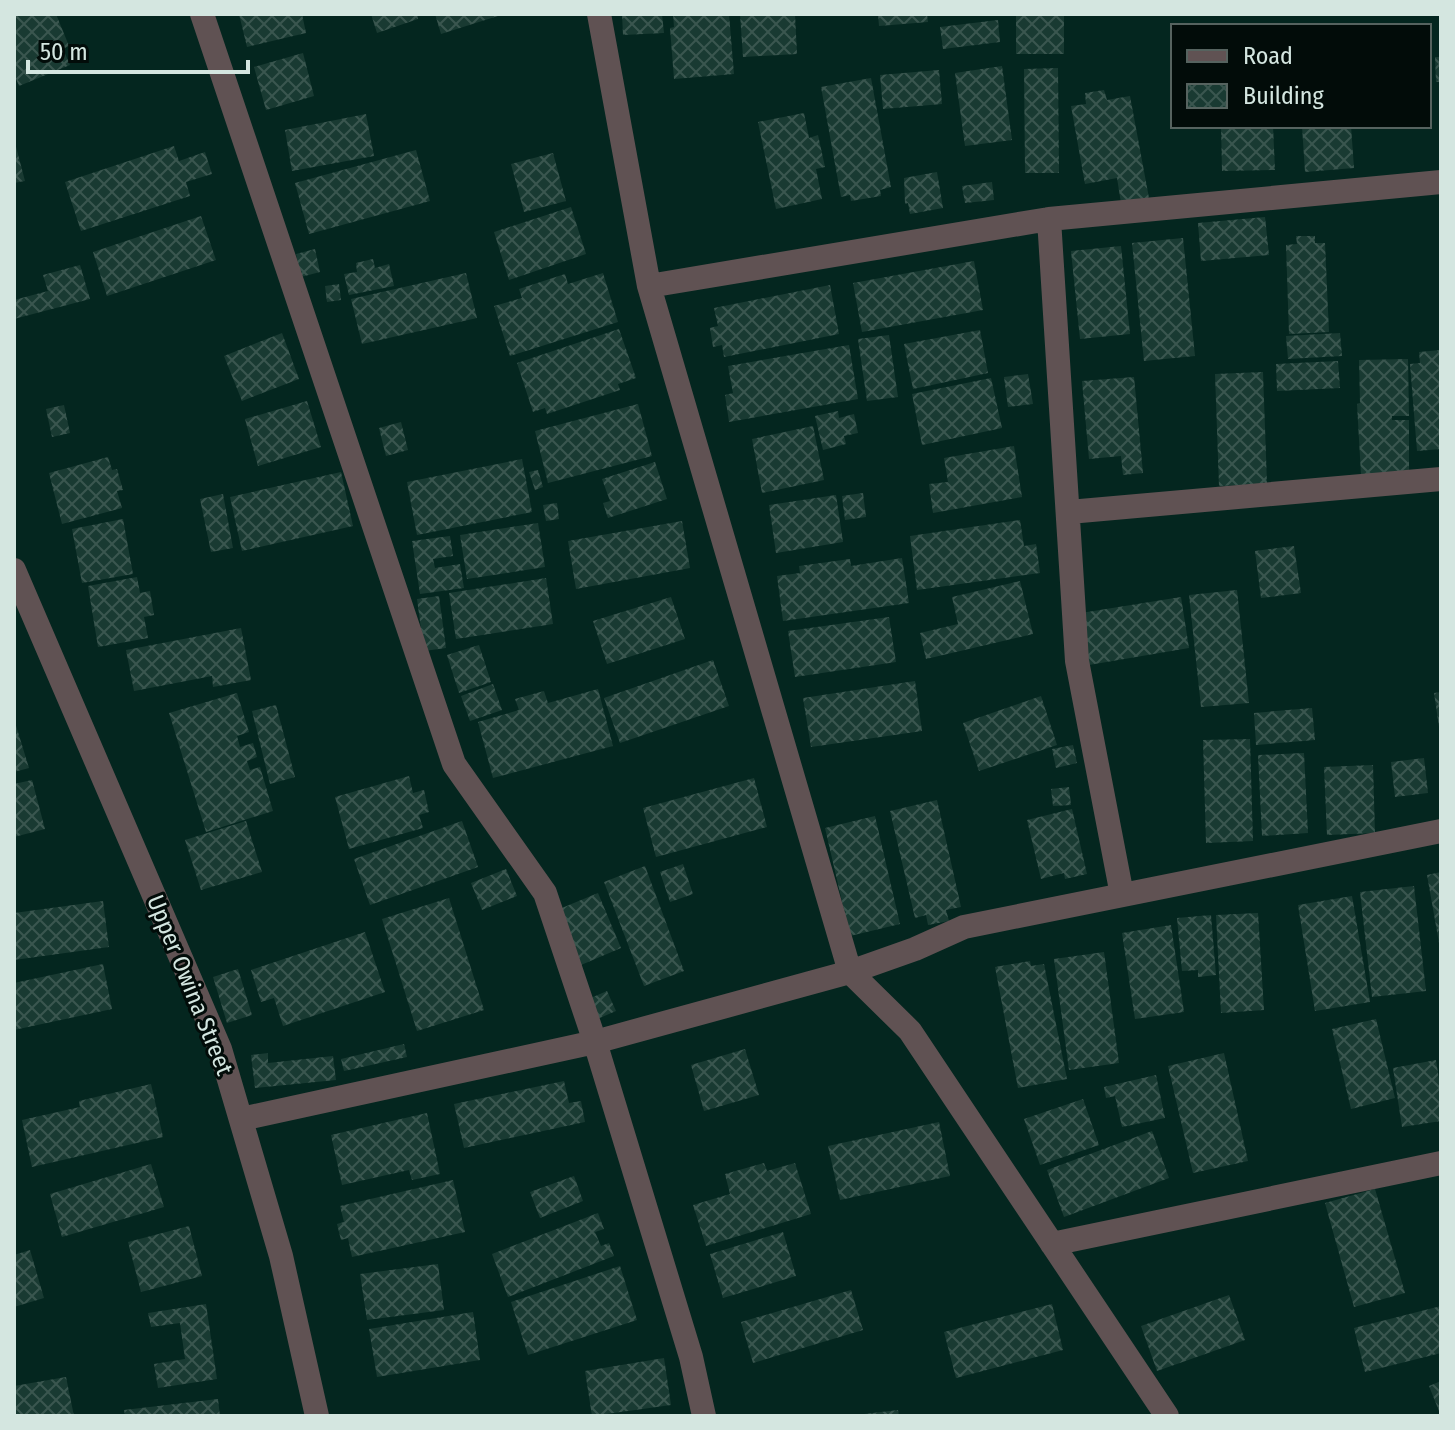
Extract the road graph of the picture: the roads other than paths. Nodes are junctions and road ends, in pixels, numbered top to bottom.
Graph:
1 (202, 14) edge
2 (599, 14) edge
3 (1441, 182) edge
4 (1049, 219) junction
5 (649, 286) junction
6 (1441, 479) edge
7 (1069, 512) junction
8 (14, 570) edge
9 (1441, 831) edge
10 (1122, 895) junction
11 (850, 972) junction
12 (595, 1042) junction
13 (241, 1119) junction
14 (1441, 1163) edge
15 (1052, 1244) junction
16 (317, 1416) edge
17 (704, 1416) edge
18 (1167, 1416) edge

1 - 12 street
2 - 5 street
3 - 4 street
4 - 5 street
4 - 7 street
5 - 11 street
6 - 7 street
7 - 10 street
8 - 13 street, Upper Owina Street
9 - 10 street
10 - 11 street
11 - 12 street
11 - 15 street
12 - 13 street
12 - 17 street
13 - 16 street, Upper Owina Street
14 - 15 street
15 - 18 street

